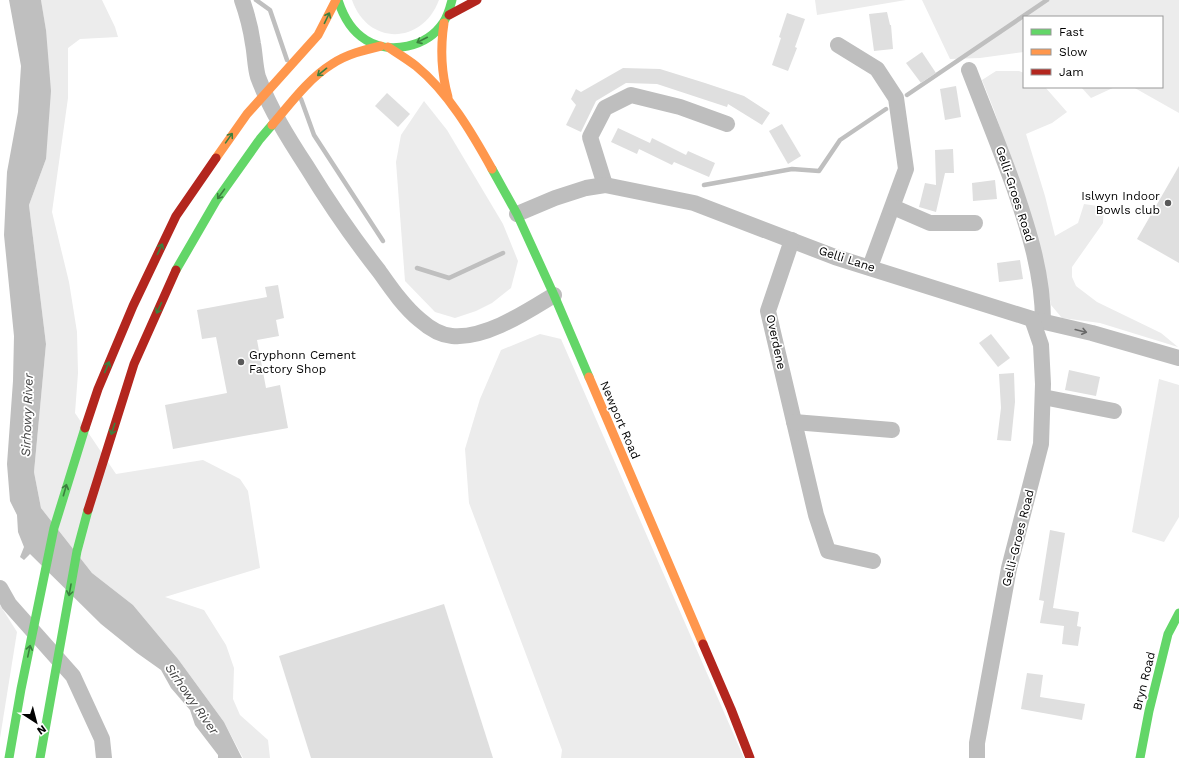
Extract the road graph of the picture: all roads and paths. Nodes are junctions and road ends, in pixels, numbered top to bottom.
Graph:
1 (242, 0) edge
2 (337, 0) edge
3 (452, 0) edge
4 (477, 0) edge
5 (446, 19) junction
6 (838, 45) dead end
7 (385, 47) junction
8 (969, 70) dead end
9 (449, 100) junction
10 (727, 124) dead end
11 (605, 185) junction
12 (893, 207) junction
13 (517, 214) junction
14 (975, 223) dead end
15 (792, 240) junction
16 (870, 267) junction
17 (554, 294) junction
18 (1038, 320) junction
19 (1179, 358) edge
20 (1043, 397) junction
21 (1114, 411) dead end
22 (794, 422) junction
23 (892, 430) dead end
24 (873, 561) dead end
25 (0, 588) edge
26 (1179, 613) edge
27 (9, 758) edge
28 (40, 758) edge
29 (104, 758) edge
30 (750, 758) edge
31 (977, 758) edge
32 (1140, 758) edge

1 - 17 street
2 - 7 main road, Newport Road
27 -> 2 main road
3 - 5 main road, Newport Road
4 - 5 main road
5 -> 7 main road
5 - 9 main road, Newport Road
6 - 12 street
7 - 9 main road, Newport Road
7 -> 28 main road
8 - 18 street, Gelli-Groes Road
9 - 13 main road, Newport Road
10 - 11 street
11 - 13 street, Gelli Lane
11 - 15 street, Gelli Lane
12 - 14 street
12 - 16 street
13 - 17 main road, Newport Road
15 - 16 street, Gelli Lane
15 - 22 street, Overdene
16 - 18 street, Gelli Lane
17 - 30 main road, Newport Road
18 -> 19 street, Gelli Lane
18 - 20 street, Gelli-Groes Road
20 - 21 street
20 - 31 street, Gelli-Groes Road
22 - 23 street
22 - 24 street, Overdene
25 - 29 street
26 - 32 main road, Bryn Road

